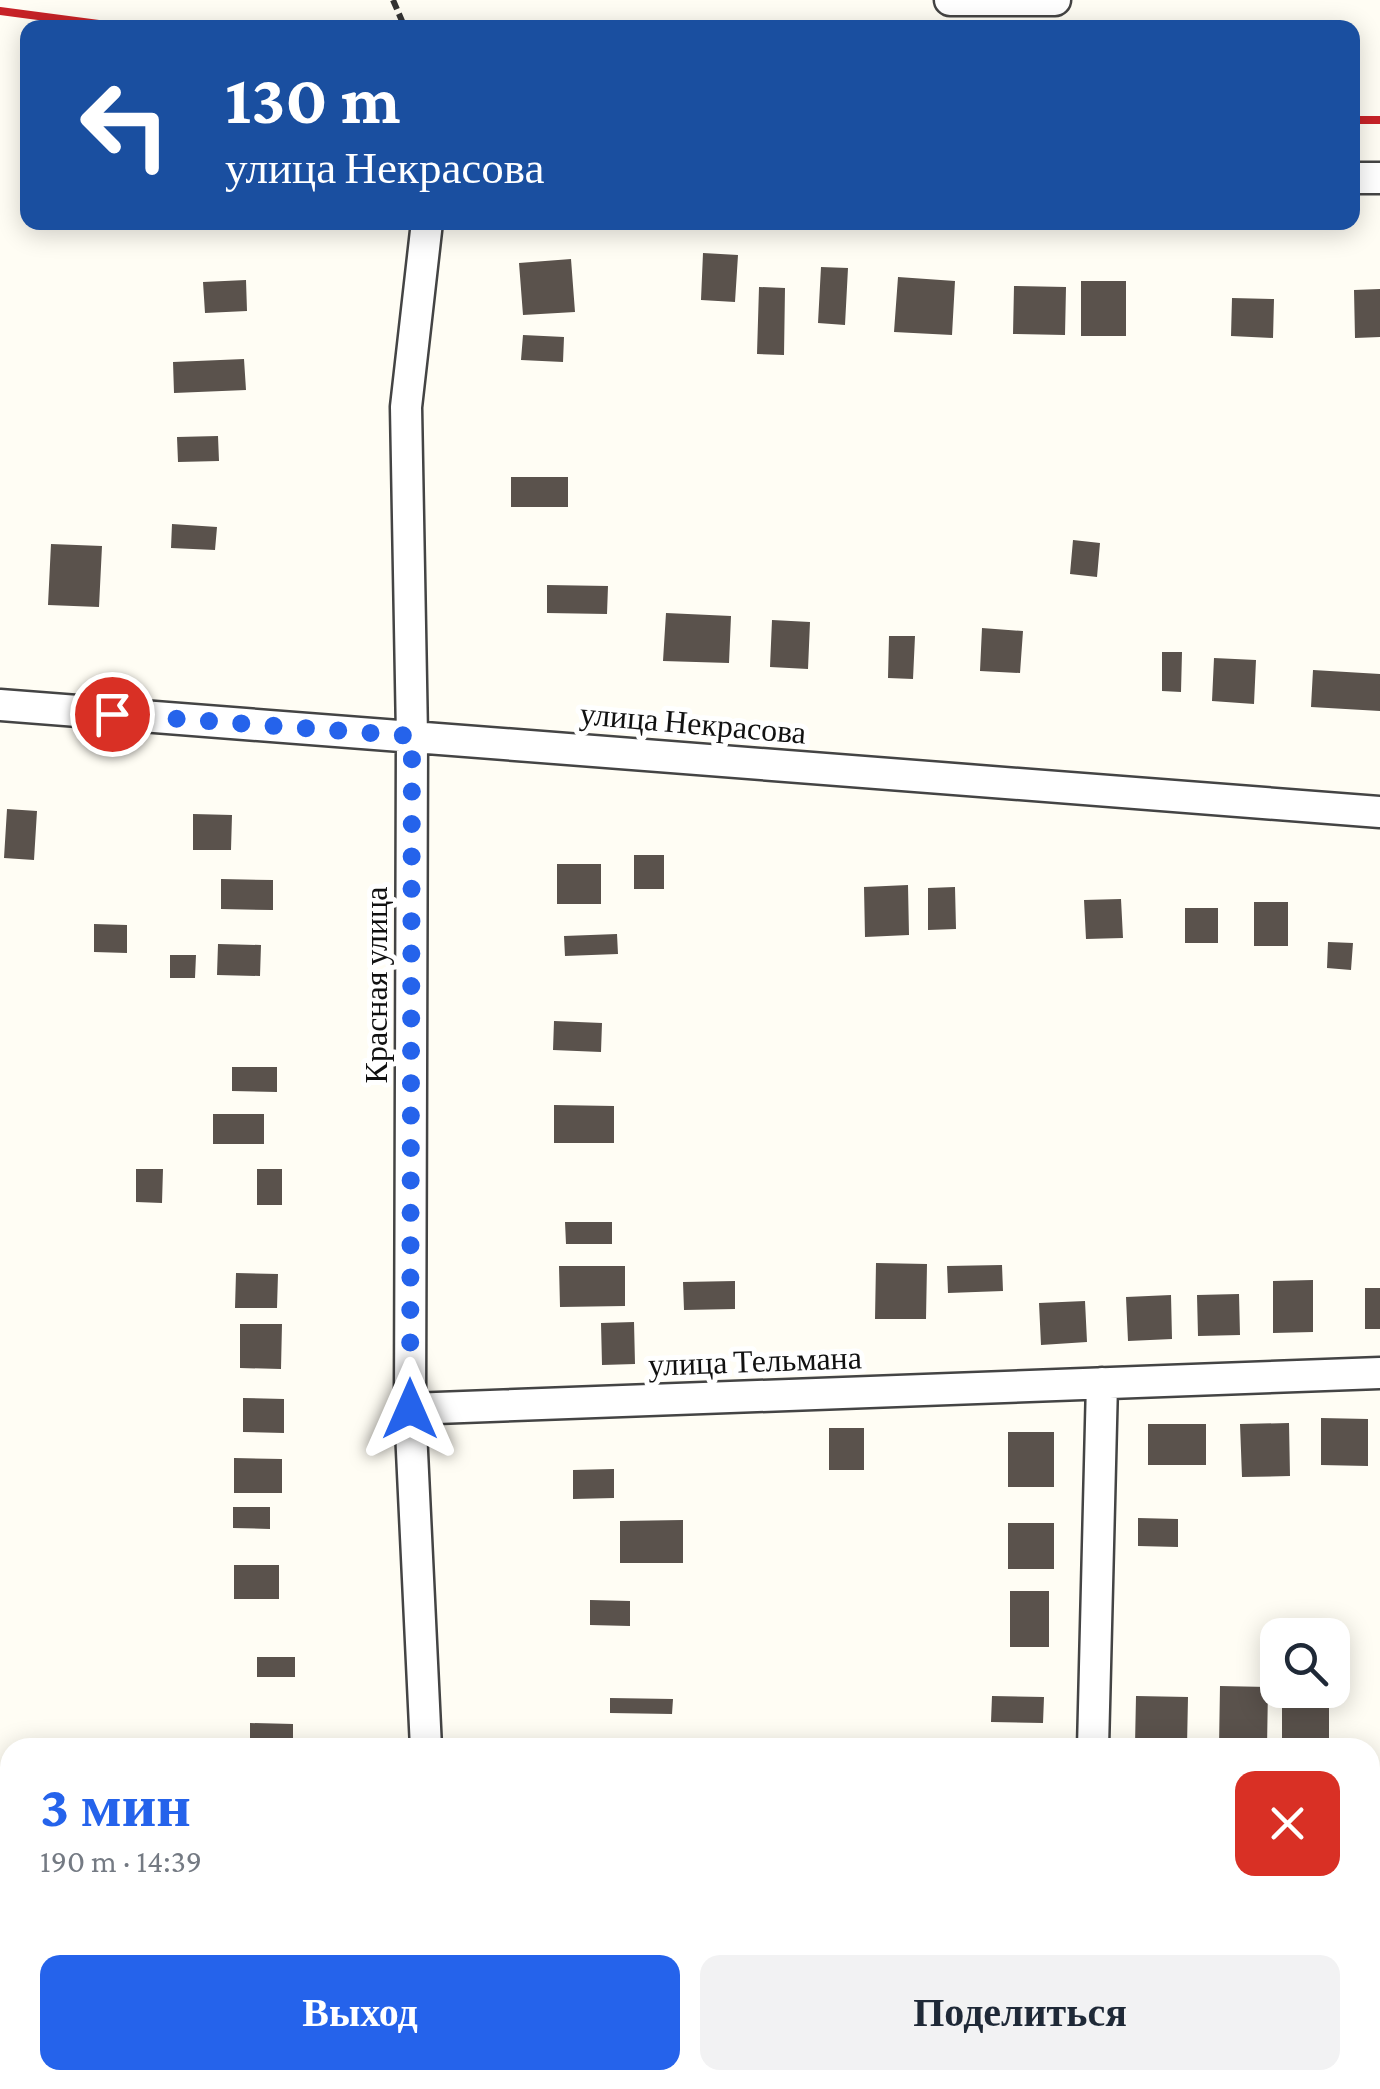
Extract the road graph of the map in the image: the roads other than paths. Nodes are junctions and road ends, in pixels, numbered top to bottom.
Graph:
1 (950, 0) edge
2 (1055, 0) edge
3 (426, 230) edge
4 (0, 705) edge
5 (412, 736) junction
6 (1380, 812) edge
7 (1380, 1373) edge
8 (1102, 1383) junction
9 (410, 1409) junction
10 (426, 1738) edge
11 (1093, 1738) edge

1 - 2 street
3 - 5 street, Красная улица
4 - 5 street, улица Некрасова
5 - 6 street, улица Некрасова
5 - 9 street, Красная улица
7 - 8 street, улица Тельмана
8 - 9 street, улица Тельмана
8 - 11 street
9 - 10 street, Красная улица

